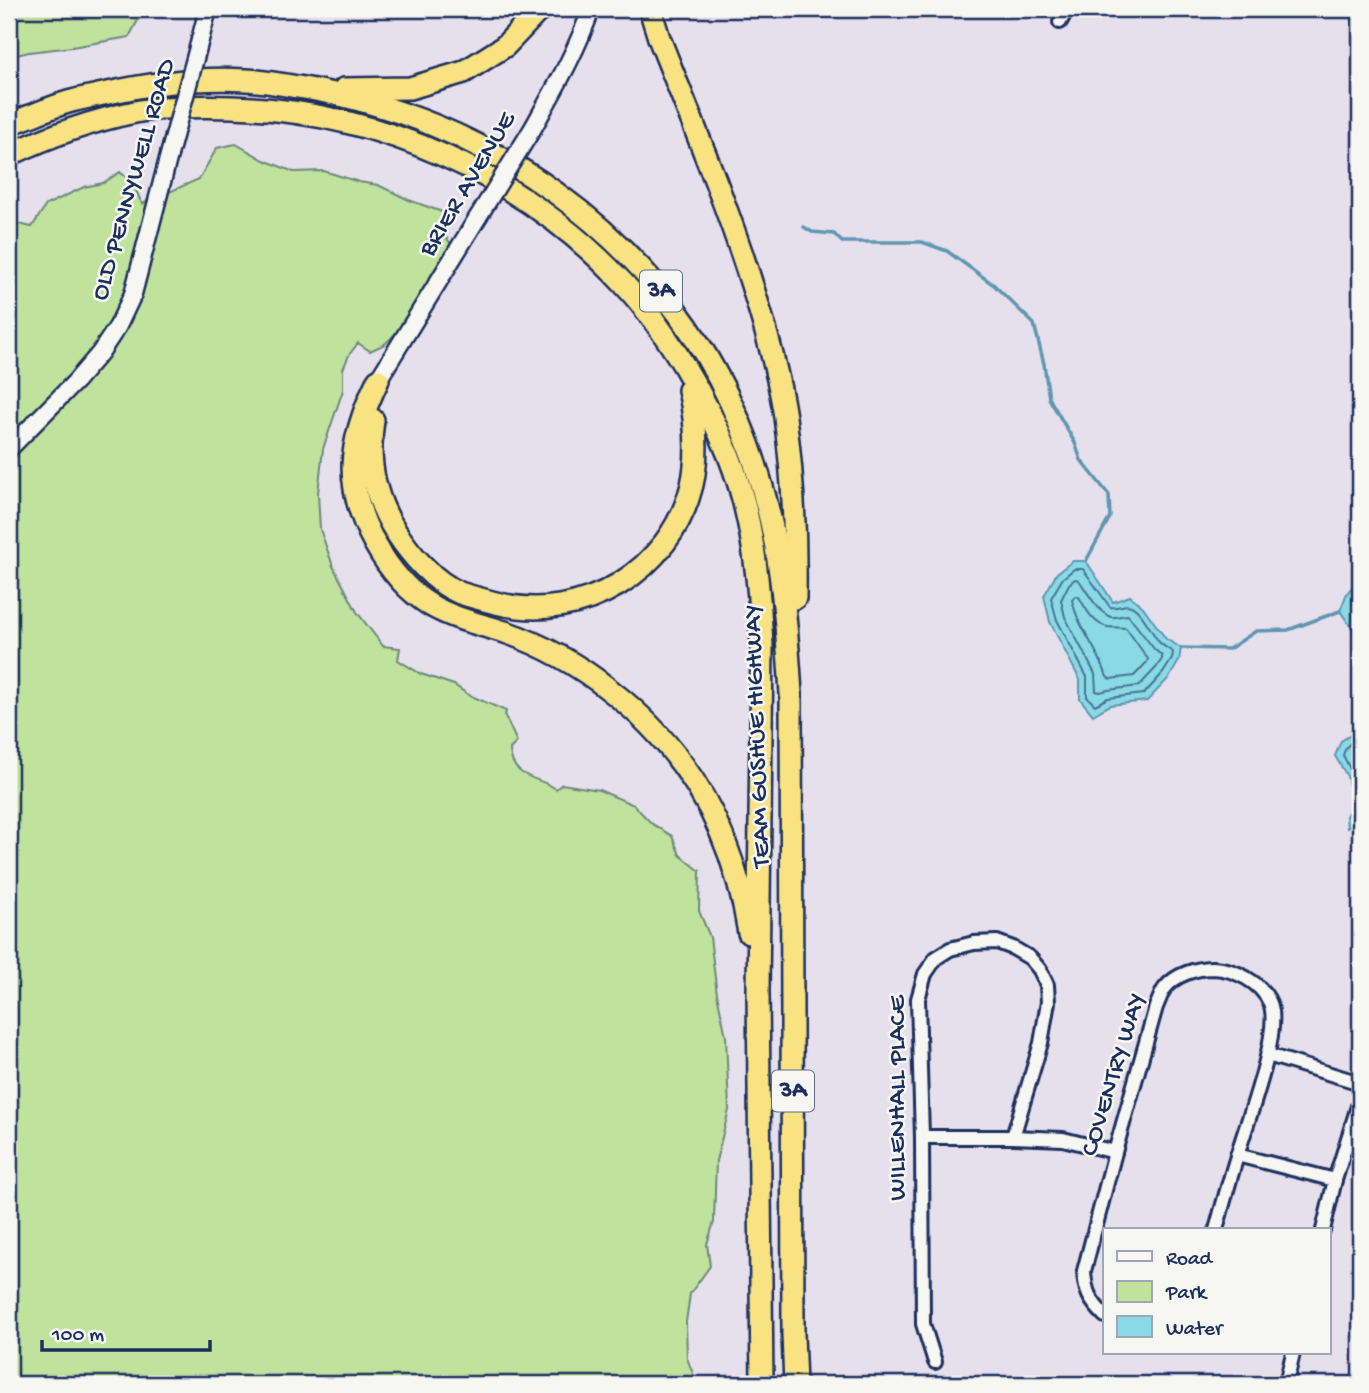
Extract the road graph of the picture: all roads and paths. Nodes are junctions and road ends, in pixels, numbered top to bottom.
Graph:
1 (208, 9) edge
2 (540, 9) edge
3 (591, 9) edge
4 (650, 9) edge
5 (1067, 9) edge
6 (1060, 22) dead end
7 (291, 86) junction
8 (9, 124) edge
9 (9, 155) edge
10 (677, 356) junction
11 (378, 380) junction
12 (9, 449) edge
13 (792, 694) junction
14 (758, 990) junction
15 (1268, 1055) junction
16 (1360, 1083) edge
17 (1360, 1100) edge
18 (922, 1137) junction
19 (1013, 1137) junction
20 (1115, 1152) junction
21 (1237, 1155) junction
22 (1335, 1180) junction
23 (1217, 1228) edge
24 (1323, 1228) edge
25 (1103, 1314) edge
26 (1293, 1354) edge
27 (935, 1362) dead end
28 (762, 1384) edge
29 (795, 1384) edge
30 (1286, 1384) edge

1 - 12 street, OLD PENNYWELL ROAD, bridge
2 - 7 highway
3 - 11 street, BRIER AVENUE, bridge
4 - 13 highway
5 - 6 street
7 - 8 highway, TEAM GUSHUE HIGHWAY / 3A
7 - 13 highway, TEAM GUSHUE HIGHWAY / 3A
9 - 10 highway, TEAM GUSHUE HIGHWAY / 3A
10 - 11 highway
10 - 14 highway, TEAM GUSHUE HIGHWAY / 3A
11 - 14 highway
13 - 29 highway, TEAM GUSHUE HIGHWAY / 3A
14 - 28 highway, TEAM GUSHUE HIGHWAY / 3A
15 - 16 street
15 - 20 street, COVENTRY WAY
15 - 21 street, COVENTRY WAY
17 - 22 street
18 - 19 street
18 - 19 street, WILLENHALL PLACE
18 - 27 street, WILLENHALL PLACE
19 - 20 street
20 - 25 street, COVENTRY WAY
21 - 22 street
21 - 23 street, COVENTRY WAY
22 - 24 street
26 - 30 street

